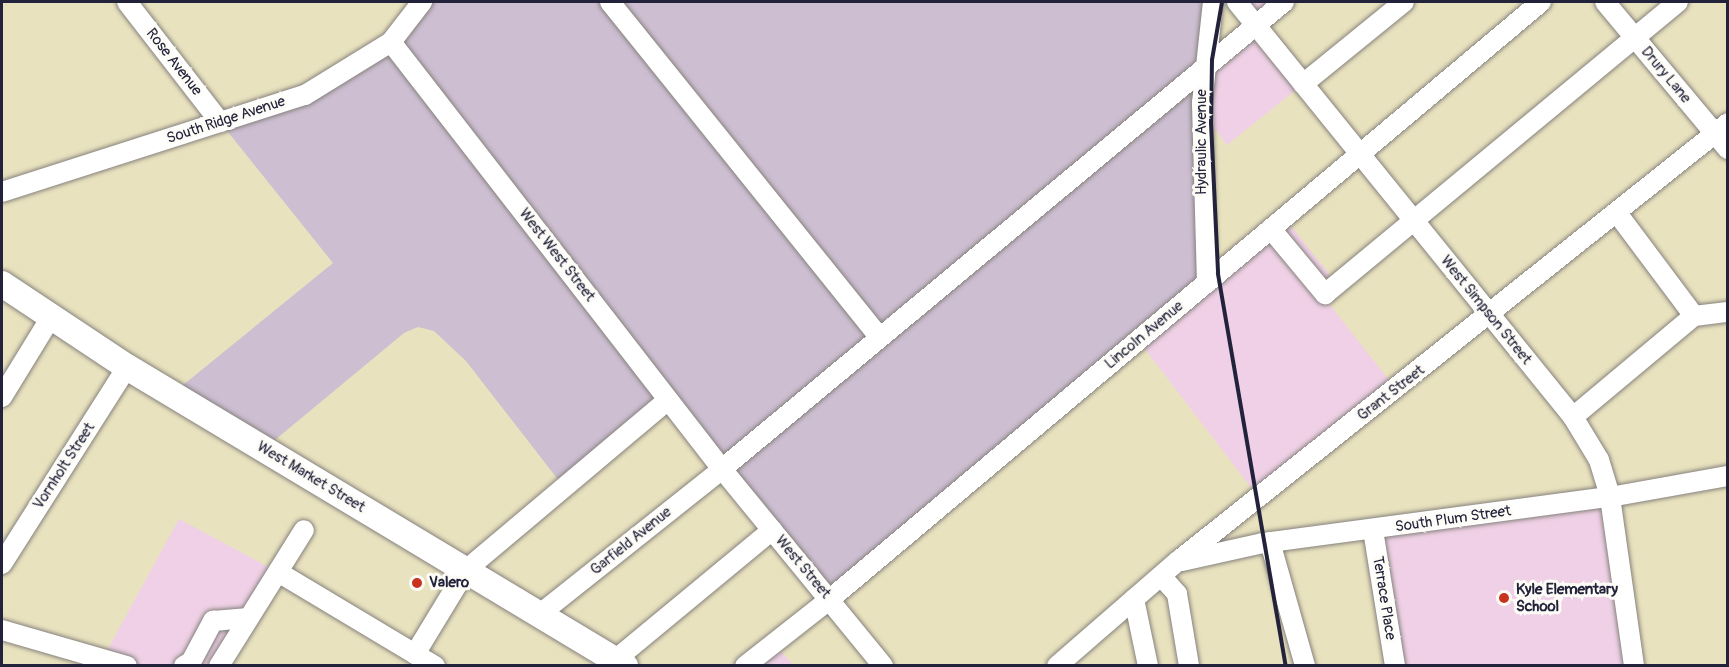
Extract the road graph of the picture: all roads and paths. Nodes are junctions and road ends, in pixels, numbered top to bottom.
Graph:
1 (127, 2) edge
2 (422, 2) edge
3 (610, 2) edge
4 (1213, 2) edge
5 (1237, 2) edge
6 (1284, 2) edge
7 (1404, 2) edge
8 (1541, 2) edge
9 (1605, 2) edge
10 (1678, 2) edge
11 (1256, 26) junction
12 (1635, 37) junction
13 (391, 42) junction
14 (1203, 67) junction
15 (1303, 84) junction
16 (220, 122) junction
17 (1721, 128) edge
18 (1728, 149) edge
19 (1360, 153) junction
20 (2, 192) edge
21 (1617, 213) junction
22 (1413, 221) junction
23 (1271, 229) junction
24 (1207, 283) junction
25 (2, 284) edge
26 (1728, 312) edge
27 (1490, 316) junction
28 (1695, 316) junction
29 (51, 317) junction
30 (879, 337) junction
31 (127, 367) junction
32 (2, 397) edge
33 (668, 400) junction
34 (1573, 417) junction
35 (722, 469) junction
36 (1728, 476) edge
37 (1610, 498) junction
38 (304, 530) dead end
39 (772, 530) junction
40 (1373, 530) junction
41 (1270, 542) junction
42 (1178, 561) junction
43 (2, 564) edge
44 (466, 570) junction
45 (278, 572) junction
46 (1161, 576) junction
47 (1134, 599) junction
48 (829, 600) junction
49 (540, 614) junction
50 (249, 618) junction
51 (2, 630) edge
52 (415, 654) junction
53 (756, 662) edge
54 (620, 663) edge
55 (128, 666) edge
56 (184, 666) edge
57 (219, 666) edge
58 (435, 666) edge
59 (883, 666) edge
60 (1057, 666) edge
61 (1148, 666) edge
62 (1189, 666) edge
63 (1305, 666) edge
64 (1395, 666) edge
65 (1634, 666) edge

1 - 16 street, Rose Avenue
2 - 13 street, South Ridge Avenue
3 - 30 street
4 - 14 street, Hydraulic Avenue
5 - 11 street, West Simpson Street
6 - 11 street
7 - 15 street
8 - 19 street, Lincoln Avenue
9 - 12 street, Drury Lane
10 - 12 street
11 - 14 street
11 - 15 street, West Simpson Street
12 - 17 street, Drury Lane
12 - 22 street
13 - 16 street, South Ridge Avenue
13 - 33 street, West West Street
14 - 24 street, Hydraulic Avenue
14 - 30 street, Garfield Avenue
15 - 19 street, West Simpson Street
16 - 20 street, South Ridge Avenue
17 - 18 street, Drury Lane
17 - 21 street, Grant Street
19 - 22 street, West Simpson Street
19 - 23 street, Lincoln Avenue
21 - 27 street, Grant Street
21 - 28 street
22 - 23 street
22 - 27 street, West Simpson Street
23 - 24 street, Lincoln Avenue
24 - 48 street, Lincoln Avenue
25 - 29 main road, West Market Street
26 - 28 street
27 - 34 street, West Simpson Street
27 - 42 street, Grant Street
28 - 34 street
29 - 31 main road, West Market Street
29 - 32 street
30 - 35 street, Garfield Avenue
31 - 43 street, Vornholt Street
31 - 44 main road, West Market Street
33 - 35 street, West West Street
33 - 44 street
34 - 37 street, West Simpson Street
35 - 39 street, West Street
35 - 49 street, Garfield Avenue
36 - 37 street, South Plum Street
37 - 40 street, South Plum Street
37 - 65 street, West Simpson Street
38 - 45 street
39 - 48 street, West Street
39 - 54 street
40 - 41 street, South Plum Street
40 - 64 street, Terrace Place
41 - 42 street, South Plum Street
41 - 63 street
42 - 46 street, Grant Street
44 - 49 main road, West Market Street
44 - 52 street
45 - 50 street
45 - 52 street
46 - 47 street, Grant Street
46 - 62 street
47 - 60 street, Grant Street
47 - 61 street
48 - 53 street, Lincoln Avenue
48 - 59 street, West Street
49 - 54 main road, West Market Street
50 - 56 street
50 - 57 street
51 - 55 street
52 - 58 street

